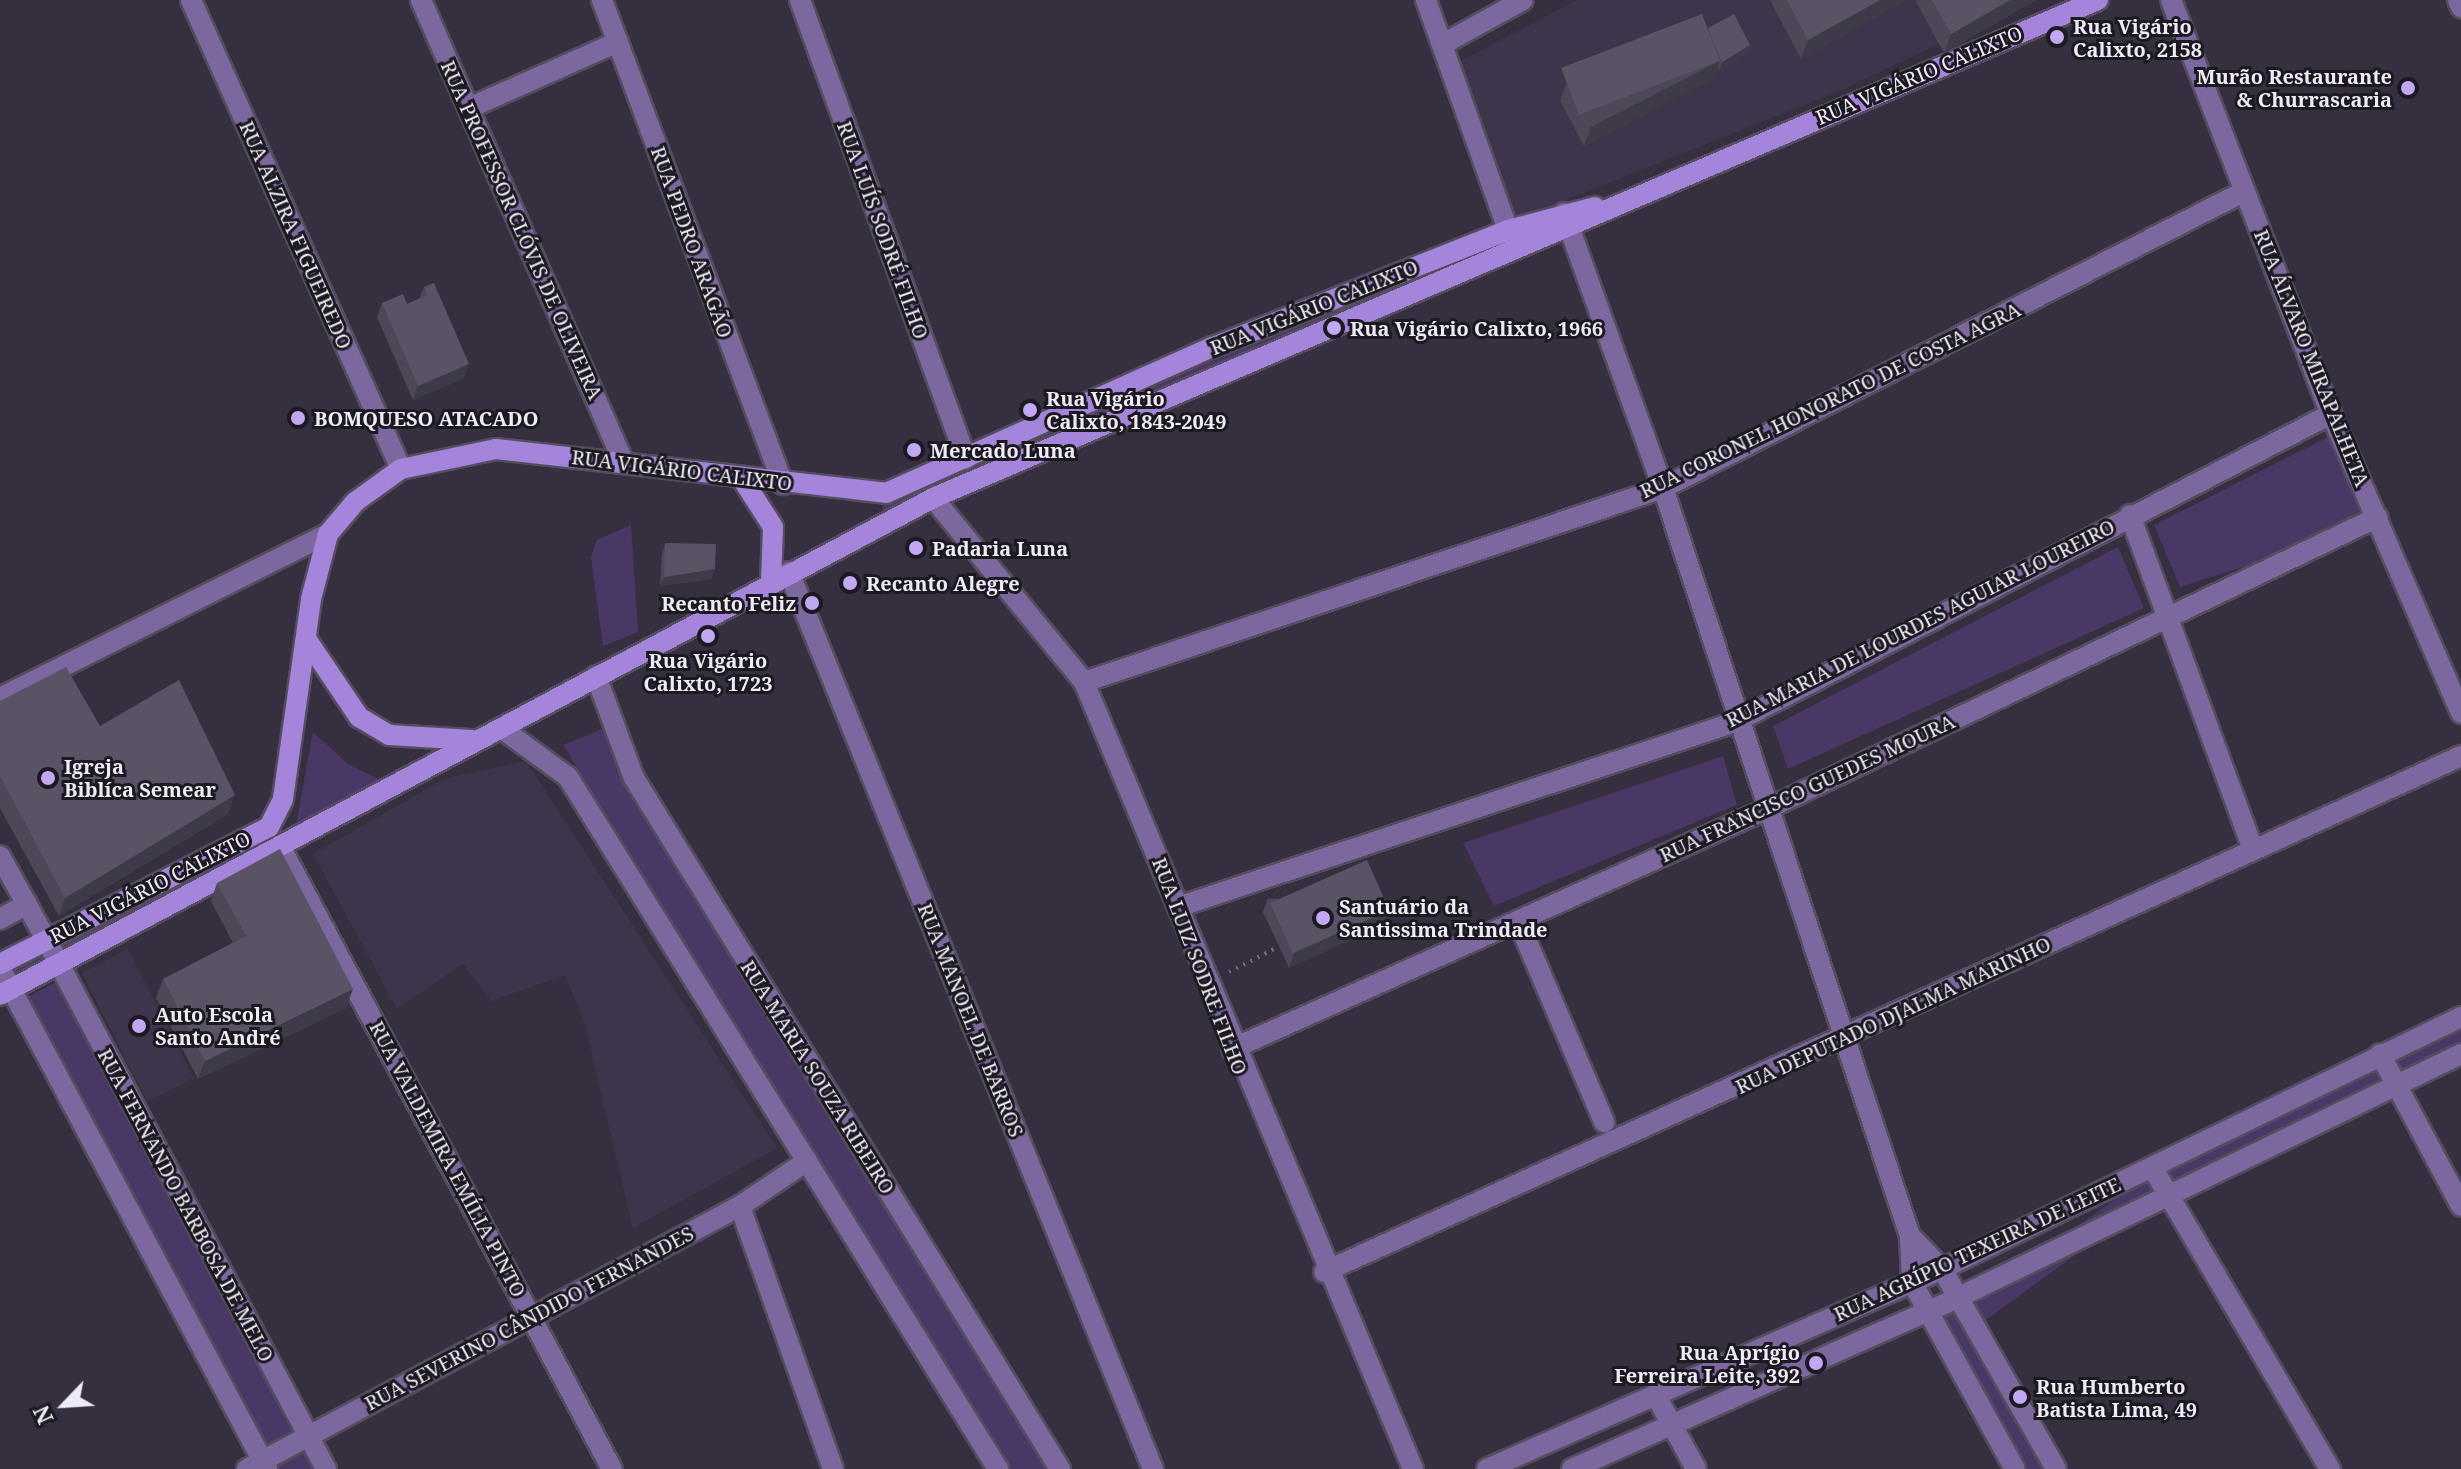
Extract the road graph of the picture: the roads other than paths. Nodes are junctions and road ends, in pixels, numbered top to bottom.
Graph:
1 (191, 0) edge
2 (421, 0) edge
3 (602, 0) edge
4 (800, 0) edge
5 (1426, 0) edge
6 (1523, 0) edge
7 (2098, 0) edge
8 (2171, 0) edge
9 (2458, 0) edge
10 (2461, 7) edge
11 (618, 42) junction
12 (1443, 44) junction
13 (469, 108) junction
14 (2243, 192) junction
15 (1567, 219) junction
16 (1508, 230) junction
17 (1514, 250) junction
18 (2331, 414) junction
19 (966, 459) junction
20 (623, 461) junction
21 (401, 469) junction
22 (741, 477) junction
23 (783, 484) junction
24 (1663, 488) junction
25 (933, 498) junction
26 (2130, 515) junction
27 (2378, 517) junction
28 (328, 534) junction
29 (780, 576) junction
30 (2167, 618) junction
31 (307, 640) junction
32 (596, 676) junction
33 (1084, 682) junction
34 (0, 698) edge
35 (2461, 713) edge
36 (1735, 722) junction
37 (501, 728) junction
38 (479, 739) junction
39 (2461, 756) edge
40 (1765, 810) junction
41 (282, 850) junction
42 (2253, 850) junction
43 (0, 856) edge
44 (27, 904) junction
45 (1178, 907) junction
46 (0, 919) edge
47 (1518, 921) junction
48 (47, 941) junction
49 (59, 964) junction
50 (0, 966) edge
51 (7, 991) edge
52 (2461, 1017) edge
53 (1843, 1039) junction
54 (1232, 1049) junction
55 (2380, 1054) junction
56 (2461, 1054) edge
57 (2393, 1085) junction
58 (1604, 1122) dead end
59 (807, 1161) junction
60 (2152, 1167) junction
61 (2168, 1194) junction
62 (740, 1206) junction
63 (2461, 1206) edge
64 (1910, 1236) junction
65 (1942, 1269) junction
66 (1324, 1272) junction
67 (1912, 1282) junction
68 (1957, 1298) junction
69 (1925, 1311) junction
70 (530, 1315) junction
71 (1655, 1394) junction
72 (1671, 1426) junction
73 (308, 1436) junction
74 (259, 1466) edge
75 (326, 1469) edge
76 (612, 1469) edge
77 (833, 1469) edge
78 (998, 1469) edge
79 (1060, 1469) edge
80 (1153, 1469) edge
81 (1413, 1469) edge
82 (1487, 1469) edge
83 (1572, 1469) edge
84 (1696, 1469) edge
85 (2015, 1469) edge
86 (2056, 1469) edge
87 (2330, 1469) edge

1 - 21 street, RUA ALZIRA FIGUEIREDO
2 - 13 street, RUA PROFESSOR CLÓVIS DE OLIVEIRA
3 - 11 street, RUA PEDRO ARAGÃO
4 - 19 street, RUA LUÍS SODRÉ FILHO
5 - 12 street
6 - 12 street
7 - 15 main road, RUA VIGÁRIO CALIXTO
8 - 14 street, RUA ÁLVARO MIRAPALHETA
9 - 10 street
11 - 13 street
11 - 23 street, RUA PEDRO ARAGÃO
12 - 16 street
13 - 20 street, RUA PROFESSOR CLÓVIS DE OLIVEIRA
14 - 18 street, RUA ÁLVARO MIRAPALHETA
14 - 24 street, RUA CORONEL HONORATO DE COSTA AGRA
15 - 16 main road, RUA VIGÁRIO CALIXTO
15 - 17 main road, RUA VIGÁRIO CALIXTO
15 - 24 street
16 - 17 street
16 - 19 main road, RUA VIGÁRIO CALIXTO
17 - 25 main road, RUA VIGÁRIO CALIXTO
18 - 26 street, RUA MARIA DE LOURDES AGUIAR LOUREIRO
18 - 27 street, RUA ÁLVARO MIRAPALHETA
19 - 23 main road, RUA VIGÁRIO CALIXTO
20 - 21 main road, RUA VIGÁRIO CALIXTO
20 - 22 main road, RUA VIGÁRIO CALIXTO
21 - 28 main road, RUA VIGÁRIO CALIXTO
22 - 23 main road, RUA VIGÁRIO CALIXTO
22 - 29 main road
24 - 33 street, RUA CORONEL HONORATO DE COSTA AGRA
24 - 36 street
25 - 29 main road, RUA VIGÁRIO CALIXTO
25 - 33 street, RUA LUIZ SODRE FILHO
26 - 30 street
26 - 36 street, RUA MARIA DE LOURDES AGUIAR LOUREIRO
27 - 30 street, RUA FRANCISCO GUEDES MOURA
27 - 35 street, RUA ÁLVARO MIRAPALHETA
28 - 31 main road, RUA VIGÁRIO CALIXTO
28 - 34 street
29 - 32 main road, RUA VIGÁRIO CALIXTO
29 - 80 street, RUA MANOEL DE BARROS
30 - 40 street, RUA FRANCISCO GUEDES MOURA
30 - 42 street
31 - 38 main road
31 - 48 main road, RUA VIGÁRIO CALIXTO
32 - 37 main road, RUA VIGÁRIO CALIXTO
32 - 79 street, RUA MARIA SOUZA RIBEIRO
33 - 45 street, RUA LUIZ SODRE FILHO
36 - 40 street
36 - 45 street, RUA MARIA DE LOURDES AGUIAR LOUREIRO
37 - 38 main road, RUA VIGÁRIO CALIXTO
37 - 59 street
38 - 41 main road, RUA VIGÁRIO CALIXTO
39 - 42 street, RUA DEPUTADO DJALMA MARINHO
40 - 47 street, RUA FRANCISCO GUEDES MOURA
40 - 53 street
41 - 49 main road, RUA VIGÁRIO CALIXTO
41 - 70 street, RUA VALDEMIRA EMÍLIA PINTO
42 - 53 street, RUA DEPUTADO DJALMA MARINHO
43 - 44 street, RUA FERNANDO BARBOSA DE MELO
44 - 46 street
44 - 48 street, RUA FERNANDO BARBOSA DE MELO
45 - 54 street, RUA LUIZ SODRE FILHO
47 - 54 street, RUA FRANCISCO GUEDES MOURA
47 - 58 street
48 - 49 street, RUA FERNANDO BARBOSA DE MELO
48 - 50 main road, RUA VIGÁRIO CALIXTO
49 - 51 main road, RUA VIGÁRIO CALIXTO
49 - 73 street, RUA FERNANDO BARBOSA DE MELO
50 - 51 street
51 - 74 street
52 - 55 street, RUA AGRÍPIO TEXEIRA DE LEITE
53 - 64 street
53 - 66 street, RUA DEPUTADO DJALMA MARINHO
54 - 66 street, RUA LUIZ SODRE FILHO
55 - 57 street
55 - 60 street, RUA AGRÍPIO TEXEIRA DE LEITE
56 - 57 street, RUA AGRÍPIO TEXEIRA DE LEITE
57 - 61 street, RUA AGRÍPIO TEXEIRA DE LEITE
57 - 63 street
59 - 62 street, RUA SEVERINO CÂNDIDO FERNANDES
59 - 78 street
60 - 61 street
60 - 65 street, RUA AGRÍPIO TEXEIRA DE LEITE
61 - 68 street, RUA AGRÍPIO TEXEIRA DE LEITE
61 - 87 street
62 - 70 street, RUA SEVERINO CÂNDIDO FERNANDES
62 - 77 street
64 - 65 street
64 - 67 street
65 - 67 street, RUA AGRÍPIO TEXEIRA DE LEITE
65 - 68 street
66 - 81 street, RUA LUIZ SODRE FILHO
67 - 69 street
67 - 71 street, RUA AGRÍPIO TEXEIRA DE LEITE
68 - 69 street, RUA AGRÍPIO TEXEIRA DE LEITE
68 - 86 street
69 - 72 street, RUA AGRÍPIO TEXEIRA DE LEITE
69 - 85 street
70 - 73 street, RUA SEVERINO CÂNDIDO FERNANDES
70 - 76 street, RUA VALDEMIRA EMÍLIA PINTO
71 - 72 street
71 - 82 street, RUA AGRÍPIO TEXEIRA DE LEITE
72 - 83 street, RUA AGRÍPIO TEXEIRA DE LEITE
72 - 84 street
73 - 74 street, RUA SEVERINO CÂNDIDO FERNANDES
73 - 75 street, RUA FERNANDO BARBOSA DE MELO

